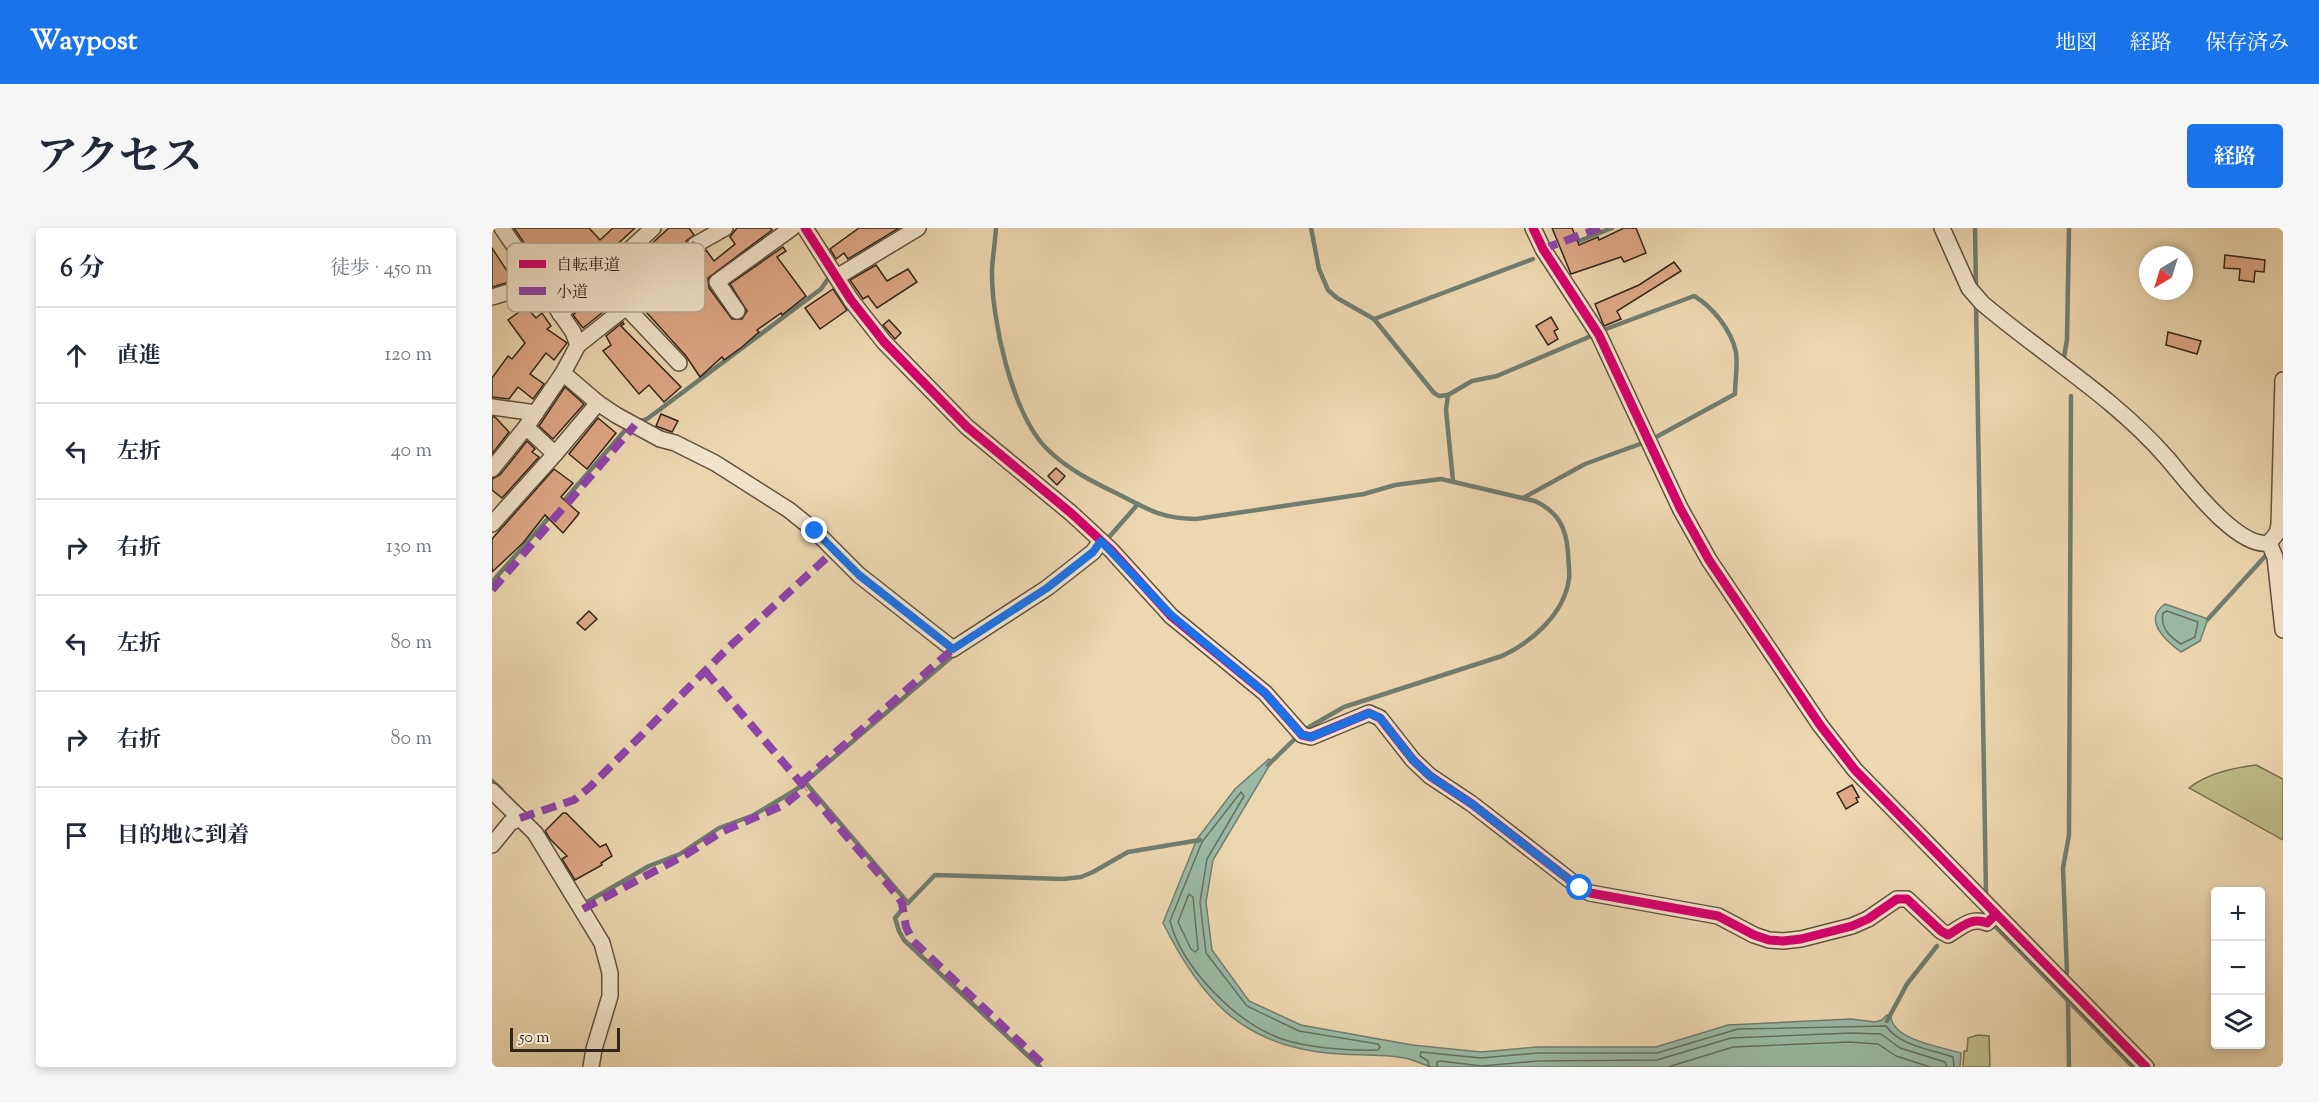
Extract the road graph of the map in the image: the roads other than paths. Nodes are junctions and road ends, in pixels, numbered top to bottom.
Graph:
1 (502, 228) edge
2 (653, 228) edge
3 (725, 228) edge
4 (792, 228) edge
5 (805, 228) edge
6 (918, 228) edge
7 (1533, 228) edge
8 (1942, 228) edge
9 (512, 243) edge
10 (637, 243) edge
11 (698, 243) edge
12 (837, 277) junction
13 (507, 293) edge
14 (492, 297) edge
15 (737, 310) dead end
16 (620, 312) edge
17 (631, 312) edge
18 (560, 314) edge
19 (578, 345) junction
20 (679, 363) dead end
21 (563, 374) junction
22 (2283, 380) edge
23 (598, 403) junction
24 (492, 407) edge
25 (536, 413) junction
26 (526, 427) junction
27 (555, 454) junction
28 (492, 469) edge
29 (492, 524) edge
30 (1101, 541) junction
31 (2271, 547) junction
32 (2283, 630) edge
33 (492, 791) edge
34 (519, 818) junction
35 (492, 845) edge
36 (1992, 919) junction
37 (591, 1067) edge
38 (2146, 1067) edge

1 - 9 street
2 - 10 street
3 - 11 street
4 - 15 street
5 - 12 street
6 - 12 street
7 - 36 street
8 - 31 street
12 - 30 street
13 - 14 street
16 - 19 street
17 - 20 street
18 - 19 street
19 - 21 street
21 - 23 street
21 - 25 street
22 - 31 street
23 - 27 street
23 - 30 street
24 - 25 street
25 - 26 street
26 - 27 street
26 - 28 street
27 - 29 street
30 - 36 street
31 - 32 street
33 - 34 street
34 - 35 street
34 - 37 street
36 - 38 street

